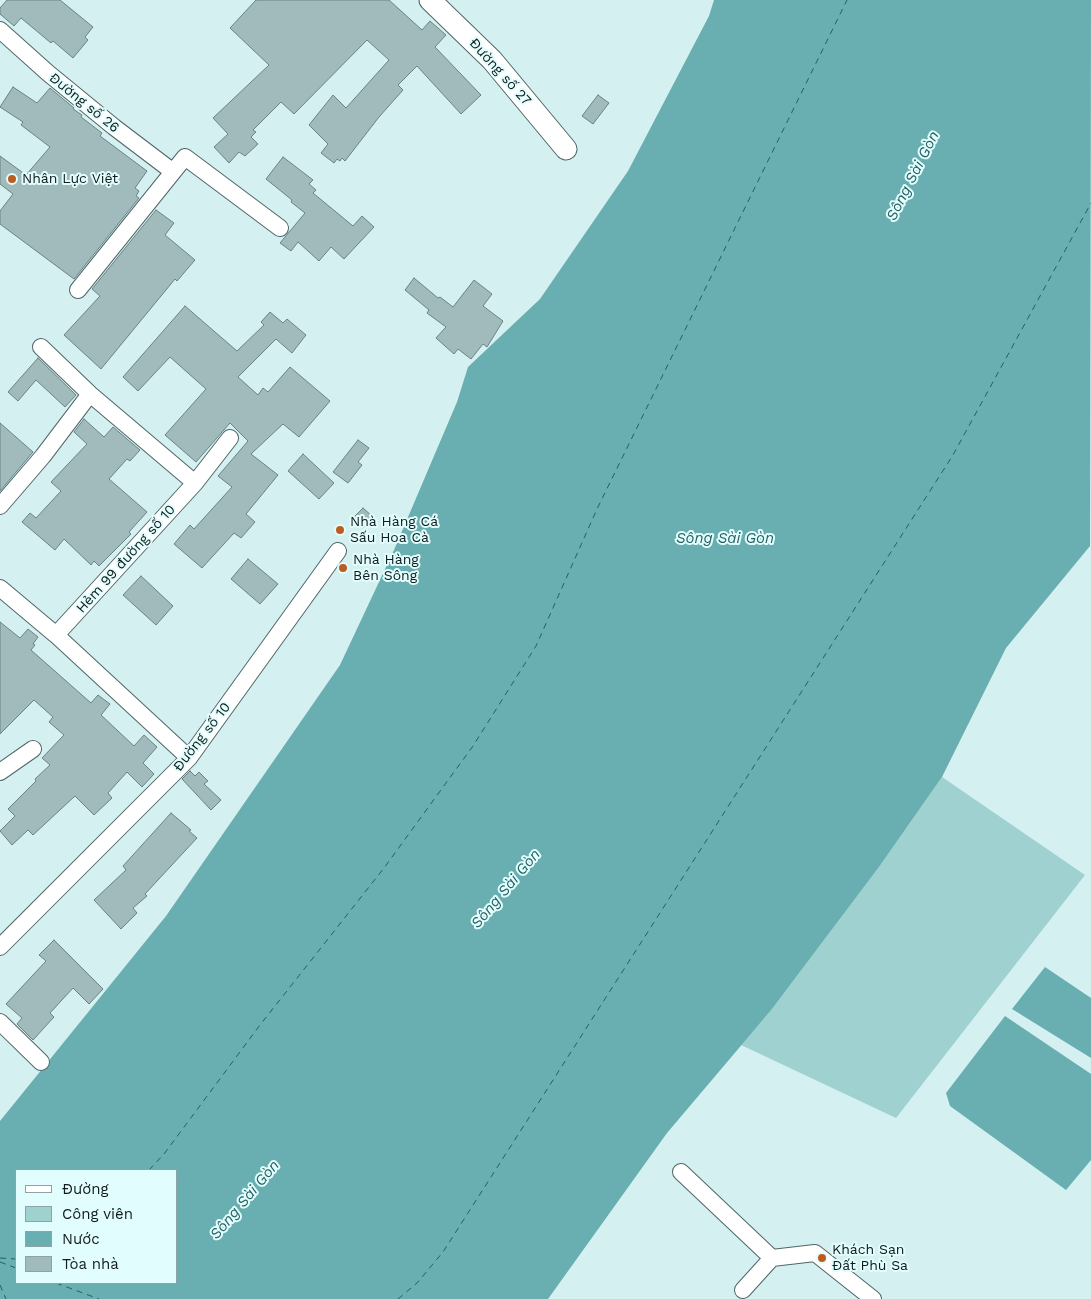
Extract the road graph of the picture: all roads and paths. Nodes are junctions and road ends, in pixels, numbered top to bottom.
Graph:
1 (430, 0) edge
2 (0, 30) edge
3 (566, 149) dead end
4 (172, 171) junction
5 (280, 228) dead end
6 (78, 290) dead end
7 (41, 347) dead end
8 (90, 394) junction
9 (230, 438) dead end
10 (195, 482) junction
11 (0, 506) edge
12 (338, 551) dead end
13 (0, 588) edge
14 (56, 635) junction
15 (33, 749) dead end
16 (189, 758) junction
17 (0, 772) edge
18 (0, 947) edge
19 (0, 1022) edge
20 (41, 1062) dead end
21 (681, 1172) dead end
22 (772, 1258) junction
23 (743, 1290) dead end
24 (874, 1299) edge

1 - 3 street, Đường số 27
2 - 4 street, Đường số 26
4 - 5 street
4 - 6 street
7 - 8 street
8 - 10 street
8 - 11 street
9 - 10 street, Hẻm 99 đường số 10
10 - 14 street, Hẻm 99 đường số 10
12 - 16 street, Đường số 10
13 - 14 street
14 - 16 street
15 - 17 street
16 - 18 street, Đường số 10
19 - 20 street
21 - 22 street
22 - 23 street
22 - 24 street

